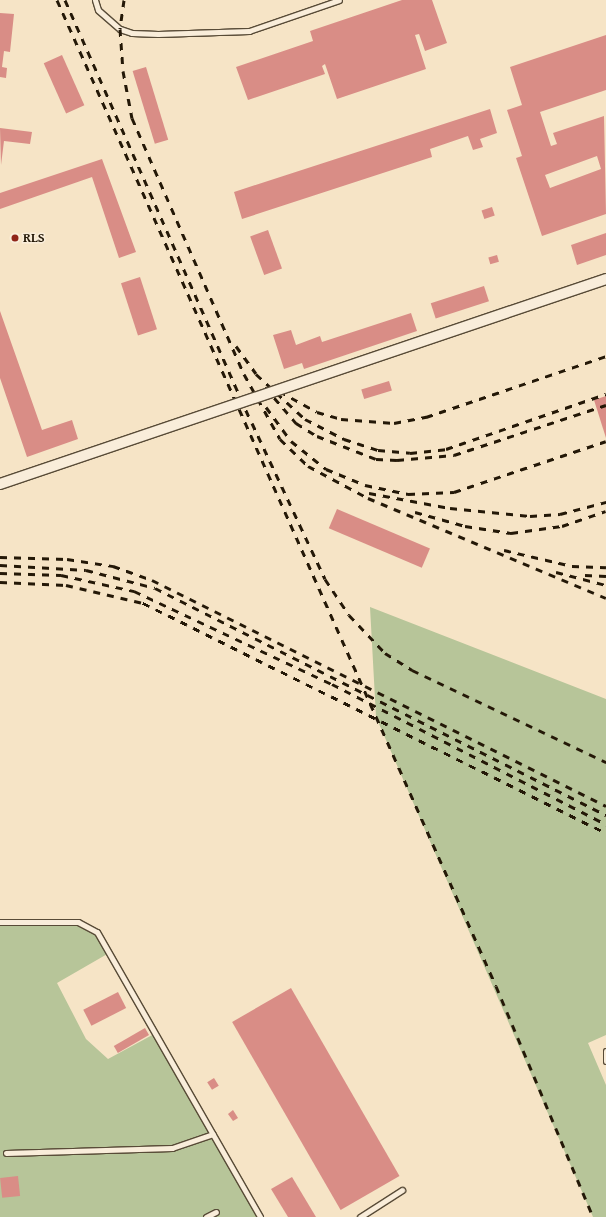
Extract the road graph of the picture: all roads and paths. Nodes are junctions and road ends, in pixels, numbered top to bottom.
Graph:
1 (95, 0) edge
2 (339, 0) edge
3 (606, 279) edge
4 (0, 484) edge
5 (0, 922) edge
6 (606, 1051) edge
7 (606, 1061) edge
8 (213, 1134) junction
9 (6, 1153) dead end
10 (402, 1190) dead end
11 (216, 1212) dead end
12 (206, 1217) edge
13 (260, 1217) edge
14 (360, 1217) edge

1 - 2 lane
3 - 4 street, bridge
5 - 8 lane
6 - 7 lane
8 - 9 lane
8 - 13 lane
10 - 14 lane
11 - 12 lane

